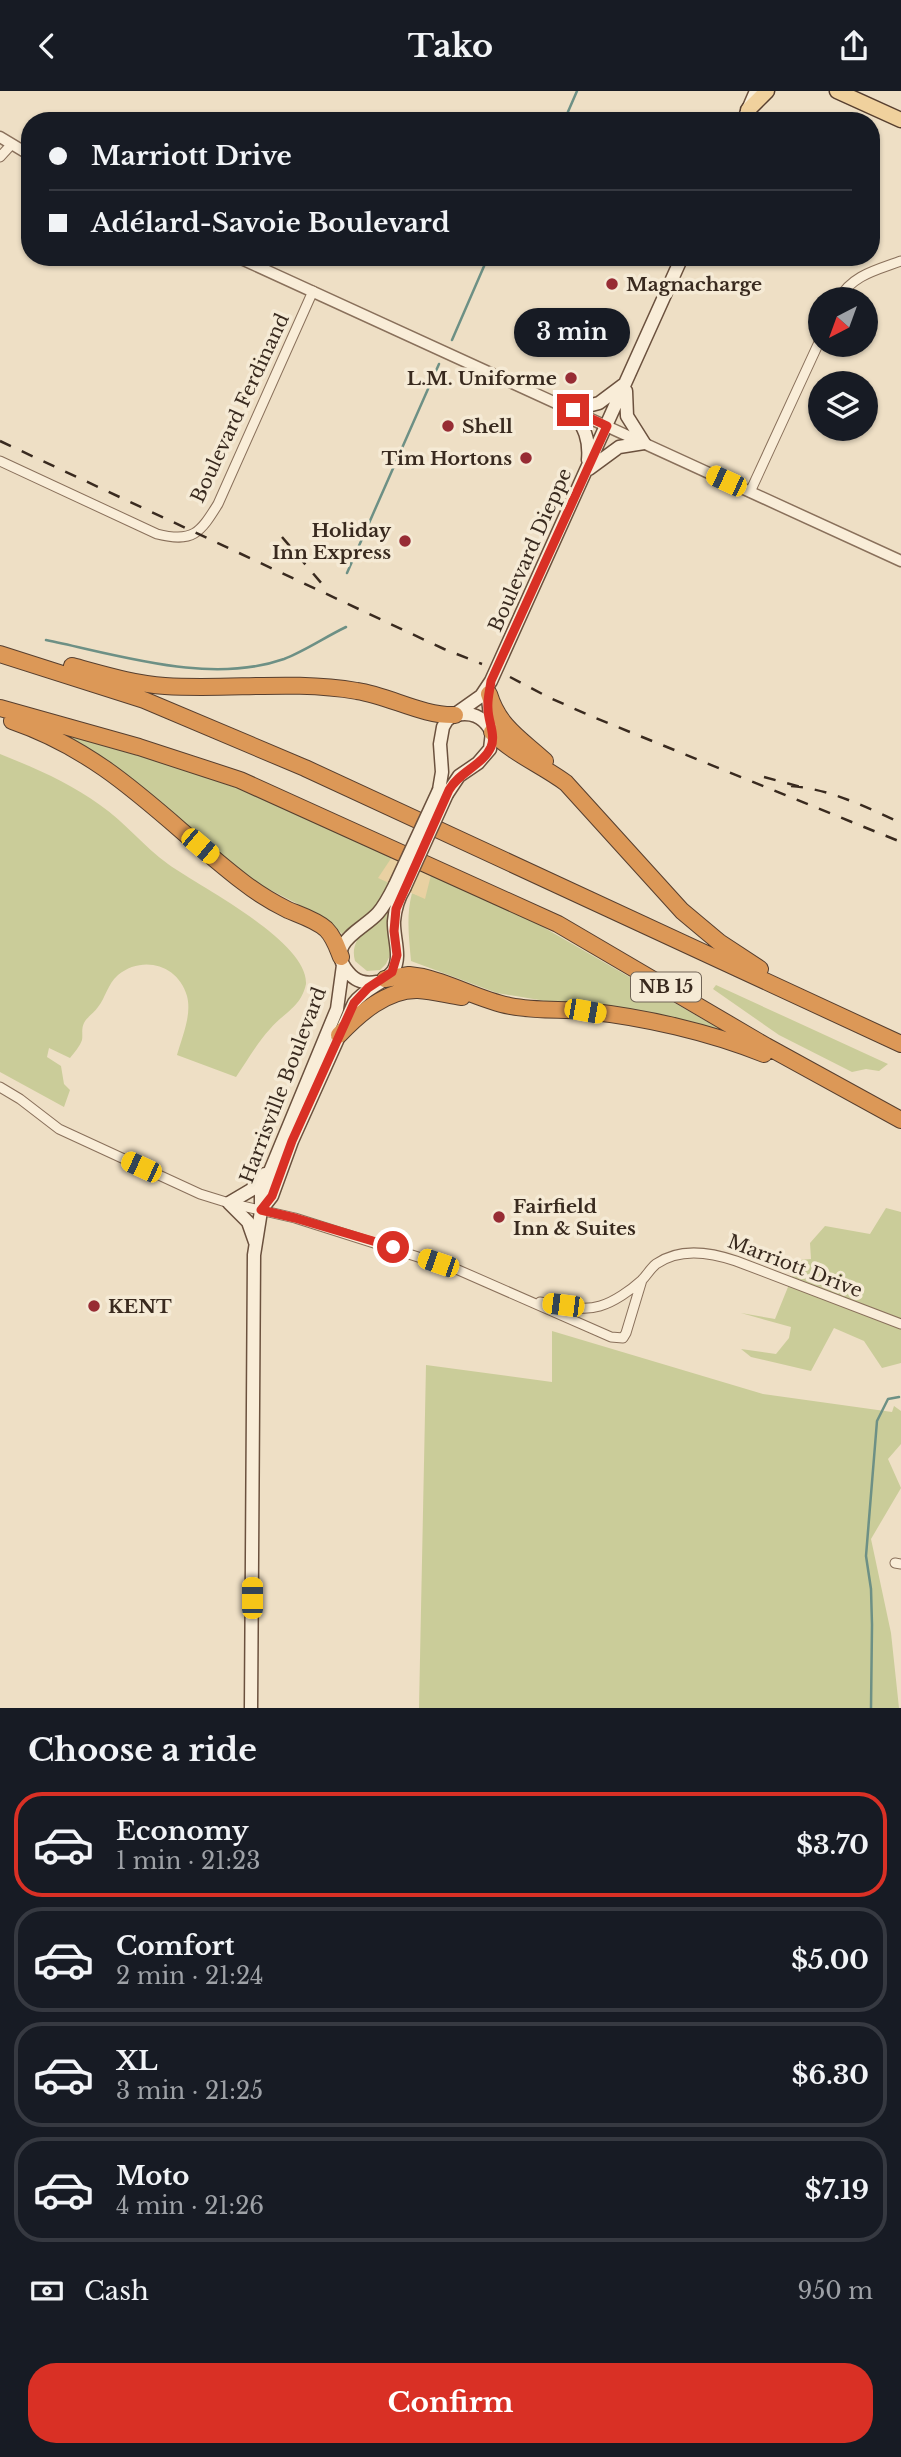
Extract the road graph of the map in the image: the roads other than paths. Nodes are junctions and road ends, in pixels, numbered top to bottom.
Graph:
1 (748, 91) edge
2 (757, 91) edge
3 (767, 91) edge
4 (837, 91) edge
5 (746, 112) edge
6 (747, 112) edge
7 (749, 112) edge
8 (901, 120) edge
9 (0, 137) edge
10 (12, 145) junction
11 (21, 150) edge
12 (0, 157) edge
13 (901, 261) edge
14 (257, 266) edge
15 (678, 266) edge
16 (848, 287) edge
17 (313, 291) junction
18 (812, 357) edge
19 (626, 383) junction
20 (573, 410) junction
21 (605, 430) junction
22 (644, 443) junction
23 (0, 461) edge
24 (586, 471) junction
25 (750, 492) junction
26 (901, 561) edge
27 (0, 652) edge
28 (490, 687) junction
29 (0, 708) edge
30 (455, 715) junction
31 (0, 717) edge
32 (492, 732) junction
33 (566, 783) junction
34 (443, 792) junction
35 (400, 887) junction
36 (342, 961) junction
37 (382, 980) junction
38 (489, 1000) junction
39 (339, 1035) junction
40 (901, 1044) edge
41 (0, 1087) edge
42 (859, 1098) junction
43 (901, 1120) edge
44 (270, 1168) junction
45 (229, 1203) junction
46 (261, 1210) junction
47 (256, 1245) junction
48 (642, 1280) junction
49 (528, 1300) junction
50 (901, 1324) edge
51 (251, 1708) edge

1 - 5 main road
2 - 6 main road
3 - 7 main road
4 - 8 main road
9 - 10 street
10 - 11 street
10 - 12 street
13 - 16 street
14 - 17 street
15 - 19 main road, Boulevard Dieppe
17 - 20 street
17 - 23 street, Boulevard Ferdinand
18 - 25 street
19 - 20 main road
19 - 21 main road, Boulevard Dieppe
19 - 22 main road
20 - 21 street
20 - 24 main road
21 - 22 street
21 - 24 main road, Boulevard Dieppe
22 - 24 main road
22 - 25 street
24 - 28 main road, Boulevard Dieppe
25 - 26 street
27 - 30 highway
27 - 40 highway, NB 15
28 - 30 main road
28 - 32 main road
28 - 33 highway
29 - 42 highway, NB 15
30 - 32 main road
30 - 34 main road
31 - 36 highway
32 - 33 highway
32 - 34 main road
33 - 40 highway
34 - 35 main road, Harrisville Boulevard, bridge
35 - 36 main road, Harrisville Boulevard
35 - 37 main road, Harrisville Boulevard
36 - 37 main road, Harrisville Boulevard
36 - 44 main road, Harrisville Boulevard
37 - 38 highway
37 - 39 main road, Harrisville Boulevard
38 - 39 highway
38 - 42 highway
39 - 46 main road, Harrisville Boulevard
41 - 45 street, Marriott Drive
42 - 43 highway, NB 15
44 - 45 main road
44 - 46 main road, Harrisville Boulevard
45 - 46 street, Marriott Drive
45 - 47 main road
46 - 47 main road
46 - 49 street, Marriott Drive
47 - 51 main road
48 - 49 street, Marriott Drive
48 - 49 street, Marriott Drive
48 - 50 street, Marriott Drive

